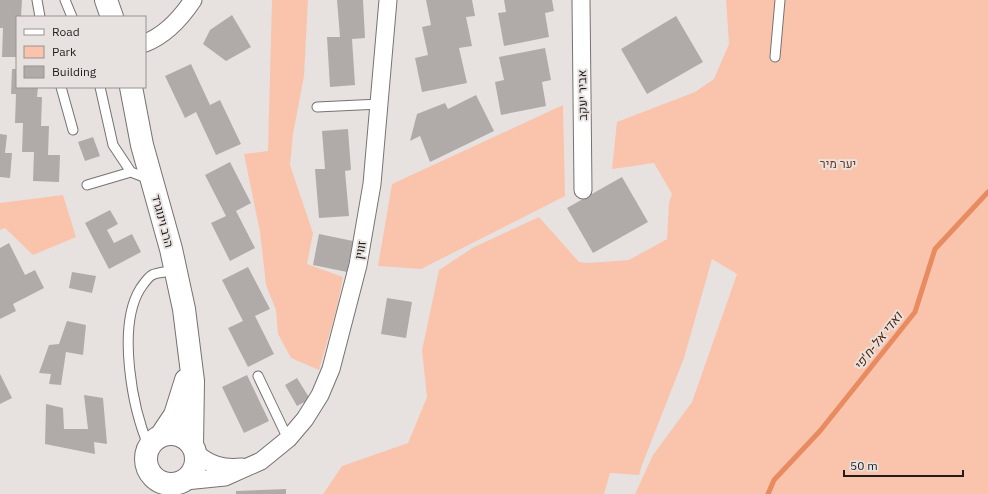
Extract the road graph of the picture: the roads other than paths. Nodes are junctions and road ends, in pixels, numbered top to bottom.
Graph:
1 (37, 0) edge
2 (65, 0) edge
3 (106, 0) edge
4 (193, 0) edge
5 (388, 0) edge
6 (581, 0) edge
7 (780, 0) edge
8 (40, 16) edge
9 (72, 16) edge
10 (112, 16) edge
11 (146, 42) edge
12 (775, 57) dead end
13 (61, 88) edge
14 (100, 88) edge
15 (131, 88) edge
16 (380, 104) junction
17 (317, 107) dead end
18 (73, 130) dead end
19 (131, 172) junction
20 (152, 181) junction
21 (87, 185) dead end
22 (583, 190) dead end
23 (176, 270) junction
24 (190, 357) junction
25 (258, 376) dead end
26 (288, 439) junction
27 (155, 442) junction
28 (194, 448) junction
29 (250, 467) junction
30 (153, 485) edge
31 (179, 486) edge

1 - 8 lane
2 - 9 lane
3 - 10 street
4 - 11 street
5 - 16 street, זווין
6 - 22 street, אביר יעקב
7 - 12 lane
13 - 18 lane
14 - 19 lane
15 - 20 street, הרב וינוגרד
16 - 17 lane
16 - 26 street, זווין
19 - 20 lane
19 - 21 lane
20 - 23 street, הרב וינוגרד
23 - 24 street, הרב וינוגרד
23 - 27 lane
24 - 27 street, הרב וינוגרד
24 - 28 street, הרב וינוגרד
25 - 26 lane
26 - 29 street, זווין
27 - 28 street
27 - 30 street
28 - 29 street
28 - 31 street
29 - 31 street, זווין
30 - 31 street

